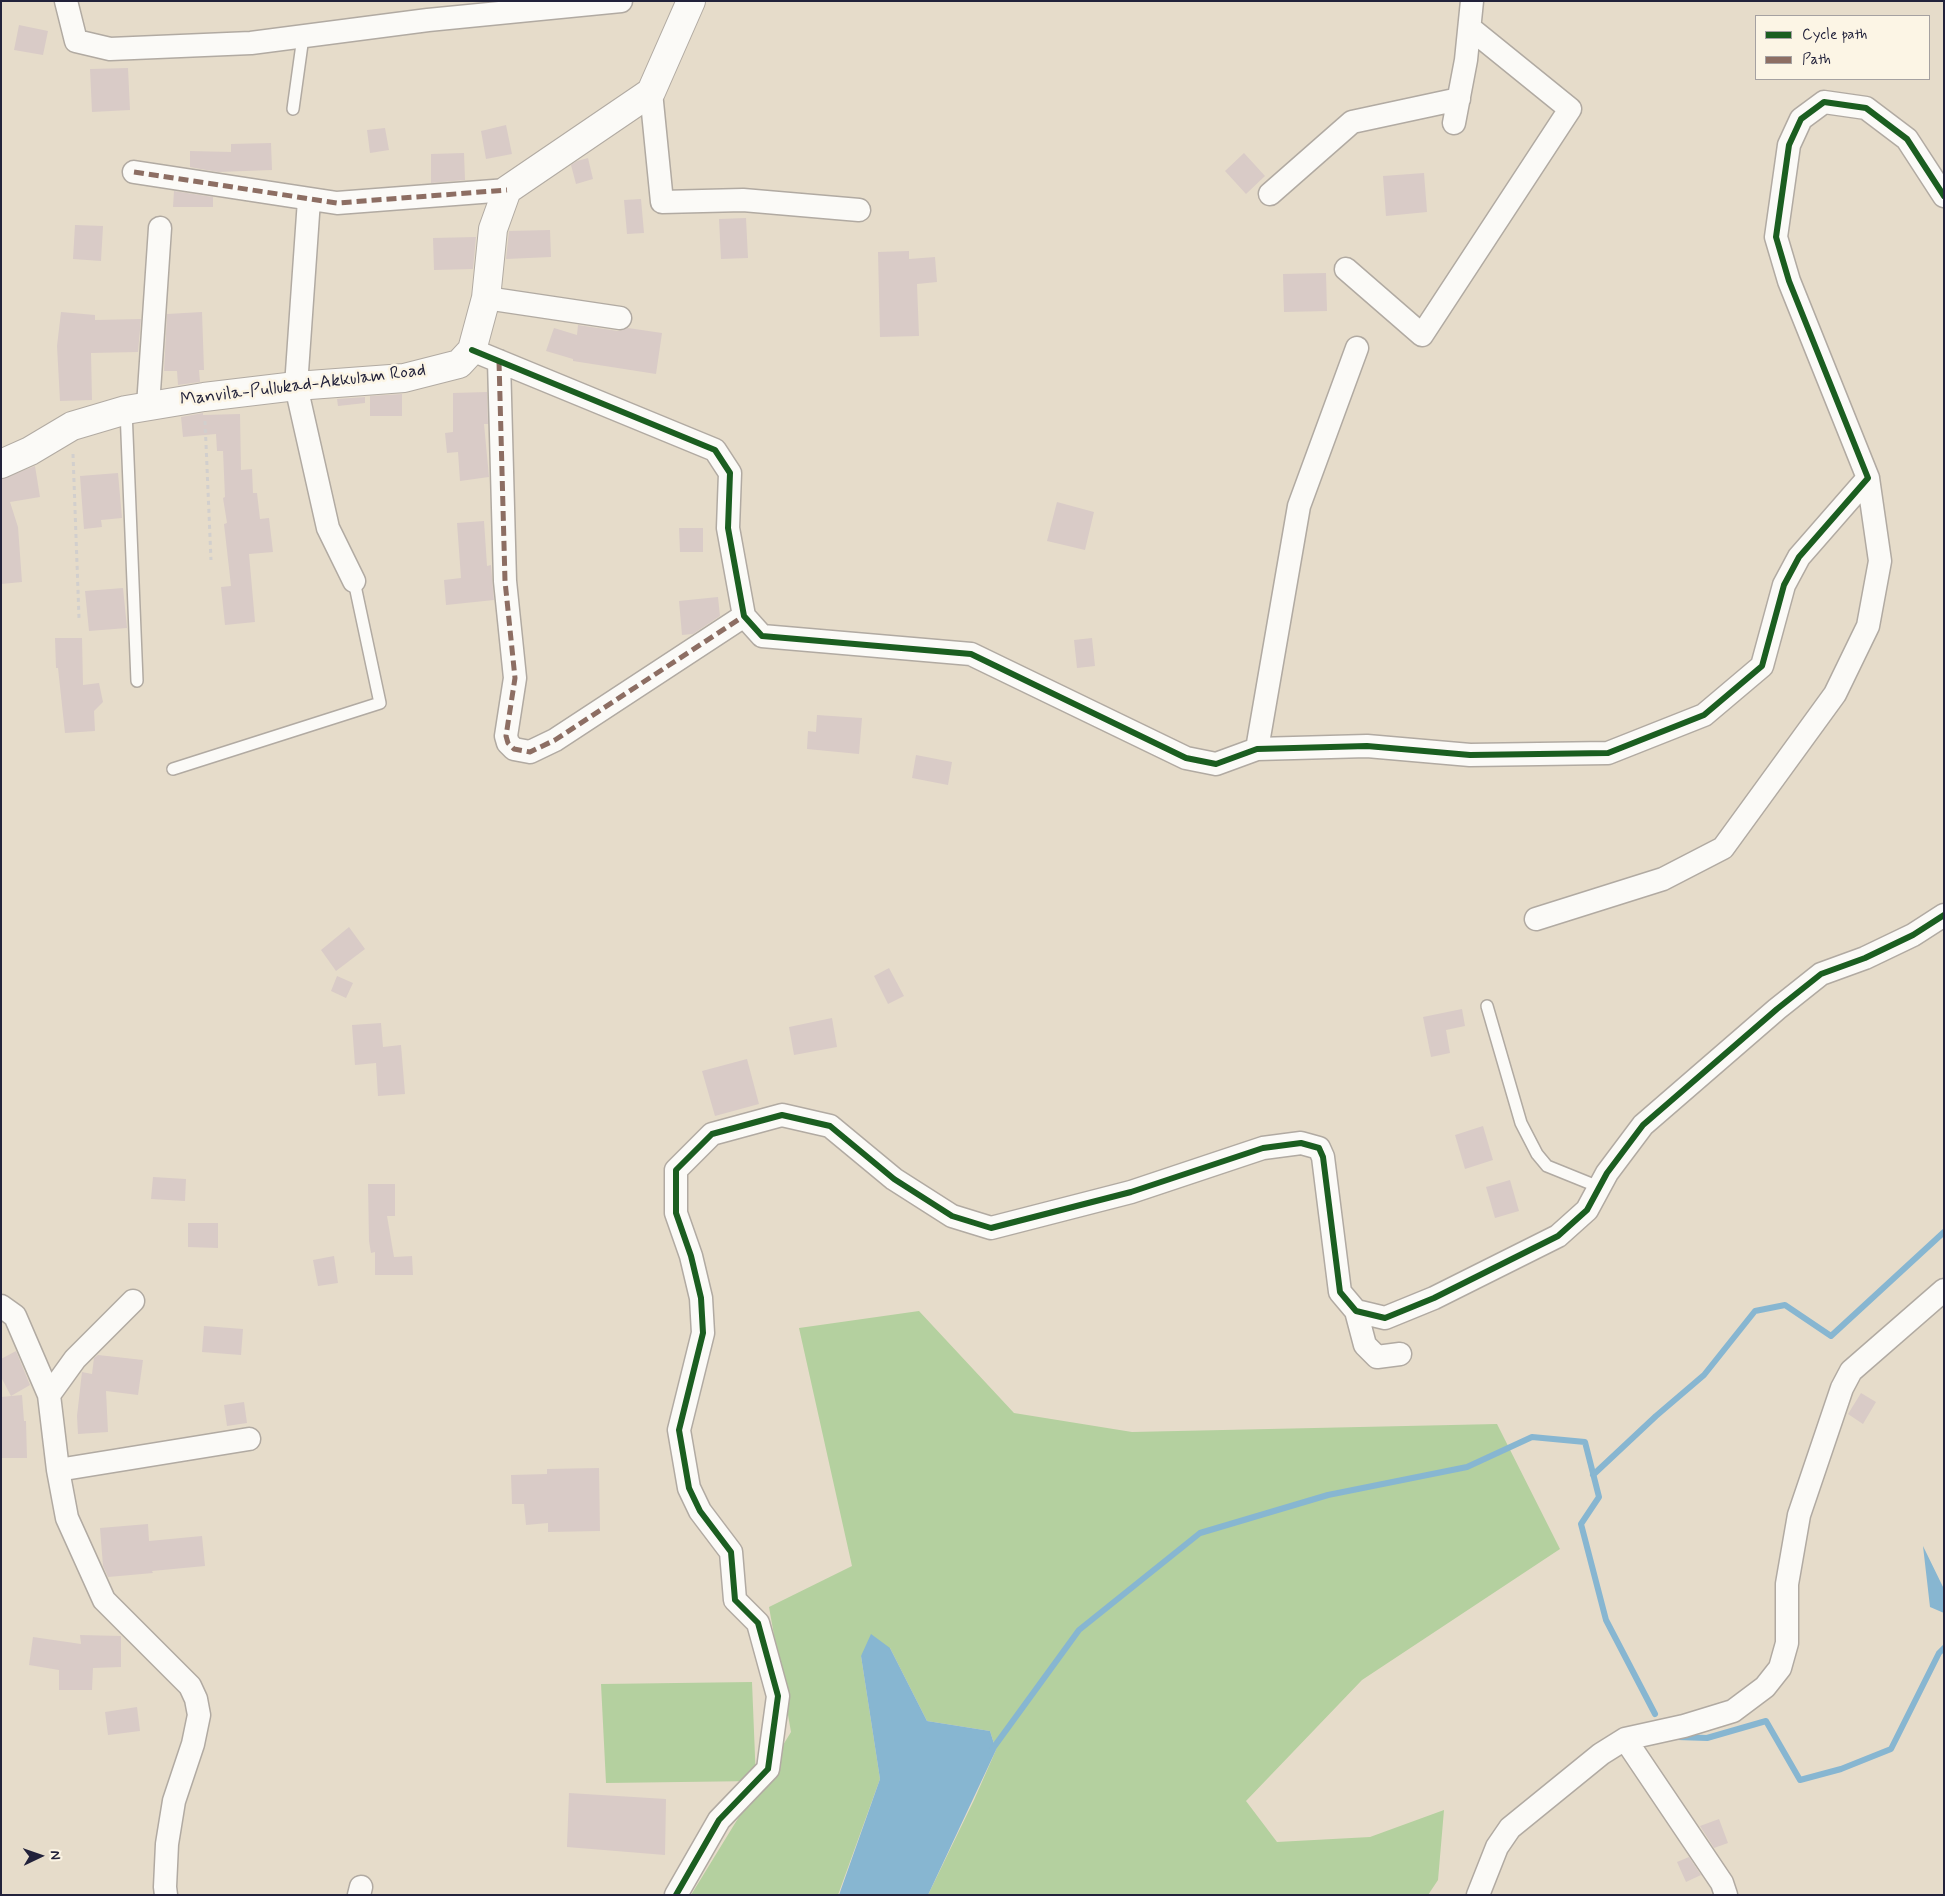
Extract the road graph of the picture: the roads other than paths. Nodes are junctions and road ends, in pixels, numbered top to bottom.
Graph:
1 (66, 1) edge
2 (621, 1) edge
3 (691, 1) edge
4 (1472, 1) edge
5 (1470, 28) junction
6 (303, 37) junction
7 (651, 92) junction
8 (1459, 99) junction
9 (293, 109) dead end
10 (1454, 123) dead end
11 (134, 172) dead end
12 (507, 190) junction
13 (1270, 194) dead end
14 (1944, 196) edge
15 (309, 200) junction
16 (859, 210) dead end
17 (160, 228) dead end
18 (1346, 269) dead end
19 (486, 298) junction
20 (620, 318) dead end
21 (1357, 348) dead end
22 (472, 350) junction
23 (499, 362) junction
24 (296, 386) junction
25 (137, 408) junction
26 (1, 464) edge
27 (1868, 478) junction
28 (354, 581) joint
29 (744, 616) junction
30 (137, 681) dead end
31 (1257, 749) junction
32 (173, 769) dead end
33 (1944, 915) edge
34 (1536, 919) dead end
35 (1487, 1006) dead end
36 (1599, 1187) junction
37 (1944, 1290) edge
38 (133, 1301) dead end
39 (1, 1306) edge
40 (1356, 1312) junction
41 (1400, 1354) dead end
42 (49, 1395) junction
43 (249, 1439) dead end
44 (58, 1470) junction
45 (1625, 1739) junction
46 (166, 1895) edge
47 (676, 1895) edge
48 (1478, 1895) edge
49 (1726, 1895) edge

1 - 6 street
2 - 6 street
3 - 7 street
4 - 5 street
5 - 8 street
5 - 18 street
6 - 9 lane
7 - 12 street
7 - 16 street
8 - 10 street
8 - 13 street
11 - 15 street
12 - 15 street
12 - 19 street
14 - 27 street
15 - 24 street
17 - 25 street
19 - 20 street
19 - 22 street
21 - 31 street
22 - 23 street
22 - 24 street, Manvila-Pullukad-Akkulam Road
23 - 29 street
23 - 29 street
24 - 25 street, Manvila-Pullukad-Akkulam Road
24 - 28 street
25 - 26 street, Manvila-Pullukad-Akkulam Road
25 - 30 lane
27 - 31 street
27 - 34 street
28 - 32 lane
29 - 31 street
33 - 36 street
35 - 36 lane
36 - 40 street
37 - 45 street
38 - 42 street
39 - 42 street
40 - 41 street
40 - 47 street
42 - 44 street
43 - 44 street
44 - 46 street
45 - 48 street
45 - 49 street

